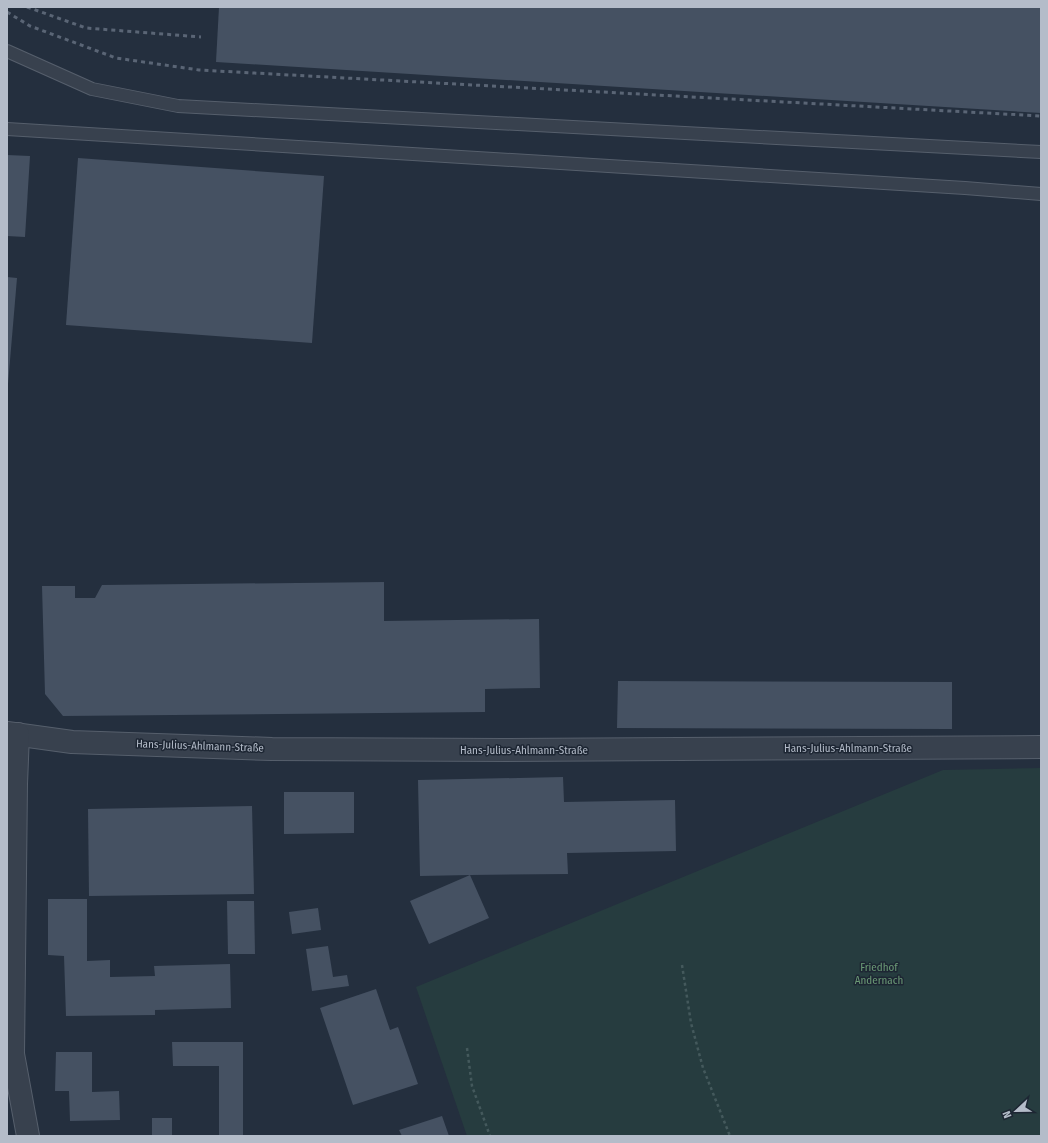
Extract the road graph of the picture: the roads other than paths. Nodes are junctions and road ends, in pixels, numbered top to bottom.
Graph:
1 (7, 51) edge
2 (7, 129) edge
3 (1041, 152) edge
4 (1041, 194) edge
5 (13, 733) edge
6 (1041, 747) edge
7 (28, 1136) edge

1 - 3 lane
2 - 4 lane
5 - 6 street, Hans-Julius-Ahlmann-Straße
5 - 7 street

